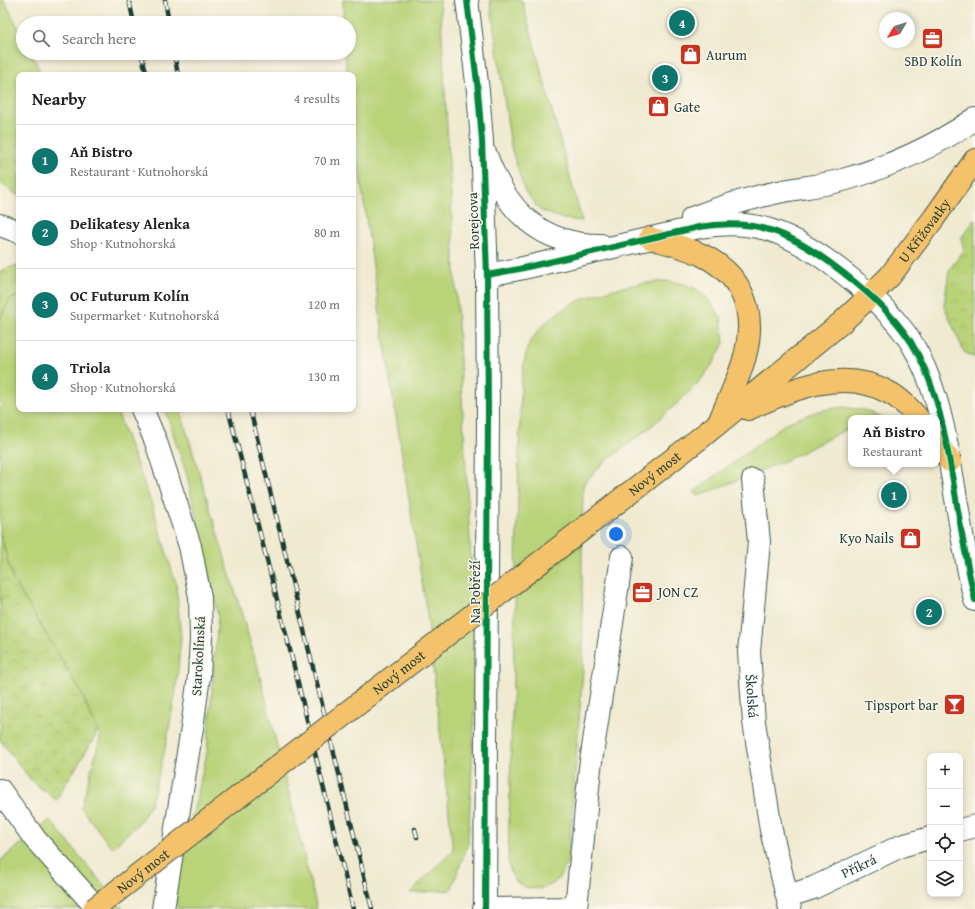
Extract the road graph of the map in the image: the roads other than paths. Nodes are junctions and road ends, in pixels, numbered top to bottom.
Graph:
1 (467, 0) edge
2 (975, 119) edge
3 (482, 141) junction
4 (975, 160) edge
5 (0, 225) edge
6 (16, 231) edge
7 (650, 238) junction
8 (622, 245) junction
9 (487, 275) junction
10 (870, 296) junction
11 (143, 412) edge
12 (915, 415) edge
13 (711, 429) junction
14 (940, 447) edge
15 (950, 461) junction
16 (753, 480) dead end
17 (622, 557) dead end
18 (975, 600) edge
19 (0, 790) edge
20 (975, 826) edge
21 (963, 829) edge
22 (927, 839) edge
23 (789, 903) edge
24 (95, 908) edge
25 (576, 908) edge
26 (163, 909) edge
27 (485, 909) edge

1 - 3 street, Rorejcova
2 - 7 street
3 - 8 street
3 - 9 street, Rorejcova
4 - 10 main road, U Křižovatky
5 - 6 street
7 - 8 street
7 - 10 street
7 - 13 main road
8 - 9 street
9 - 27 street, Na Pobřeží
10 - 13 main road, U Křižovatky
10 - 15 street
11 - 26 street, Starokolínská
12 - 13 main road
13 - 24 main road, Nový most, bridge
14 - 15 main road
15 - 18 street
16 - 23 street, Školská
17 - 25 street
19 - 24 street
20 - 21 street
22 - 23 street, Příkrá
25 - 27 street

